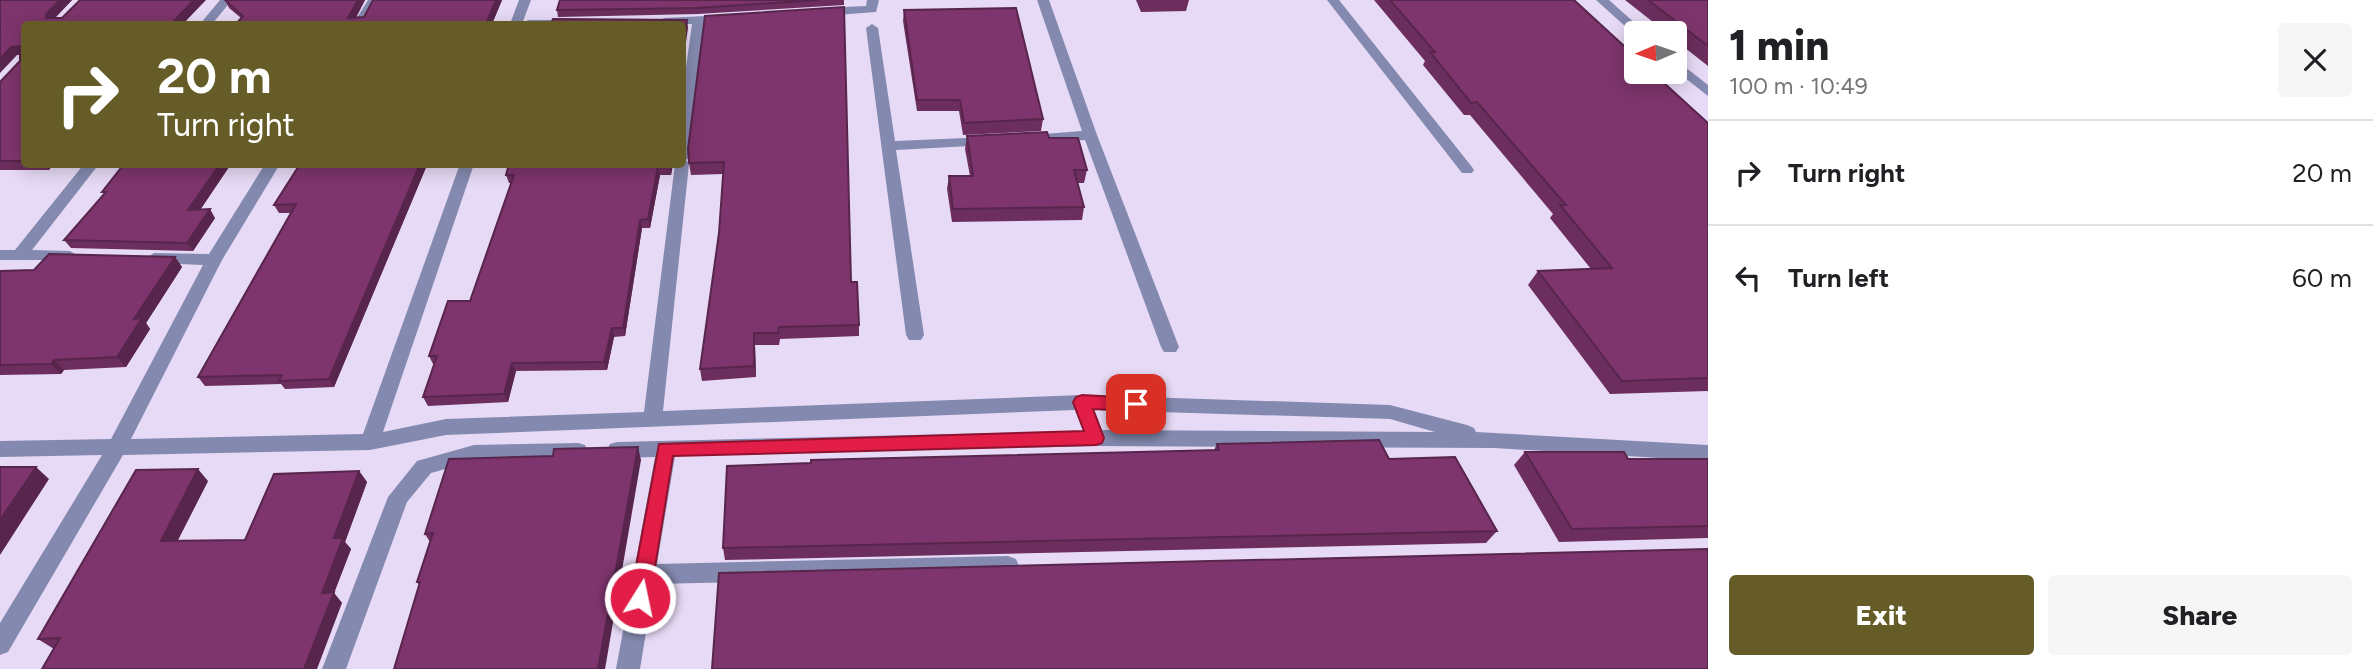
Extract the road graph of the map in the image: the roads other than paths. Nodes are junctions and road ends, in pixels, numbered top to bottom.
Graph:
1 (226, 0) edge
2 (374, 0) edge
3 (525, 0) edge
4 (873, 0) edge
5 (1043, 0) edge
6 (1333, 0) edge
7 (1602, 0) edge
8 (805, 13) edge
9 (738, 18) edge
10 (208, 21) edge
11 (361, 21) edge
12 (517, 21) edge
13 (686, 21) edge
14 (698, 21) junction
15 (1626, 21) edge
16 (872, 28) dead end
17 (1687, 74) edge
18 (1708, 92) edge
19 (686, 123) edge
20 (1090, 135) junction
21 (890, 146) junction
22 (89, 168) edge
23 (271, 168) edge
24 (466, 168) edge
25 (682, 168) edge
26 (1467, 170) dead end
27 (20, 254) junction
28 (0, 256) edge
29 (89, 256) edge
30 (131, 257) edge
31 (214, 260) junction
32 (915, 335) dead end
33 (1170, 347) dead end
34 (1082, 402) junction
35 (653, 417) junction
36 (1096, 438) junction
37 (1494, 440) junction
38 (370, 442) junction
39 (118, 445) junction
40 (0, 449) edge
41 (666, 449) junction
42 (1708, 453) edge
43 (1031, 566) edge
44 (644, 574) junction
45 (0, 644) edge
46 (334, 669) edge
47 (628, 669) edge

1 - 10 street
2 - 11 street
3 - 12 street
4 - 8 street
5 - 20 street
6 - 26 street
7 - 15 street
9 - 14 street
13 - 14 street
14 - 19 street
16 - 21 street
17 - 18 street
20 - 21 street
20 - 33 street
21 - 32 street
22 - 27 street
23 - 31 street
24 - 38 street
25 - 35 street
27 - 28 street
27 - 29 street
30 - 31 street
31 - 39 street
34 - 35 street
34 - 36 street
34 - 37 street
35 - 38 street
36 - 37 street
36 - 41 street
37 - 42 street
38 - 39 street
39 - 40 street
39 - 45 street
41 - 44 street
41 - 46 street
43 - 44 street
44 - 47 street

